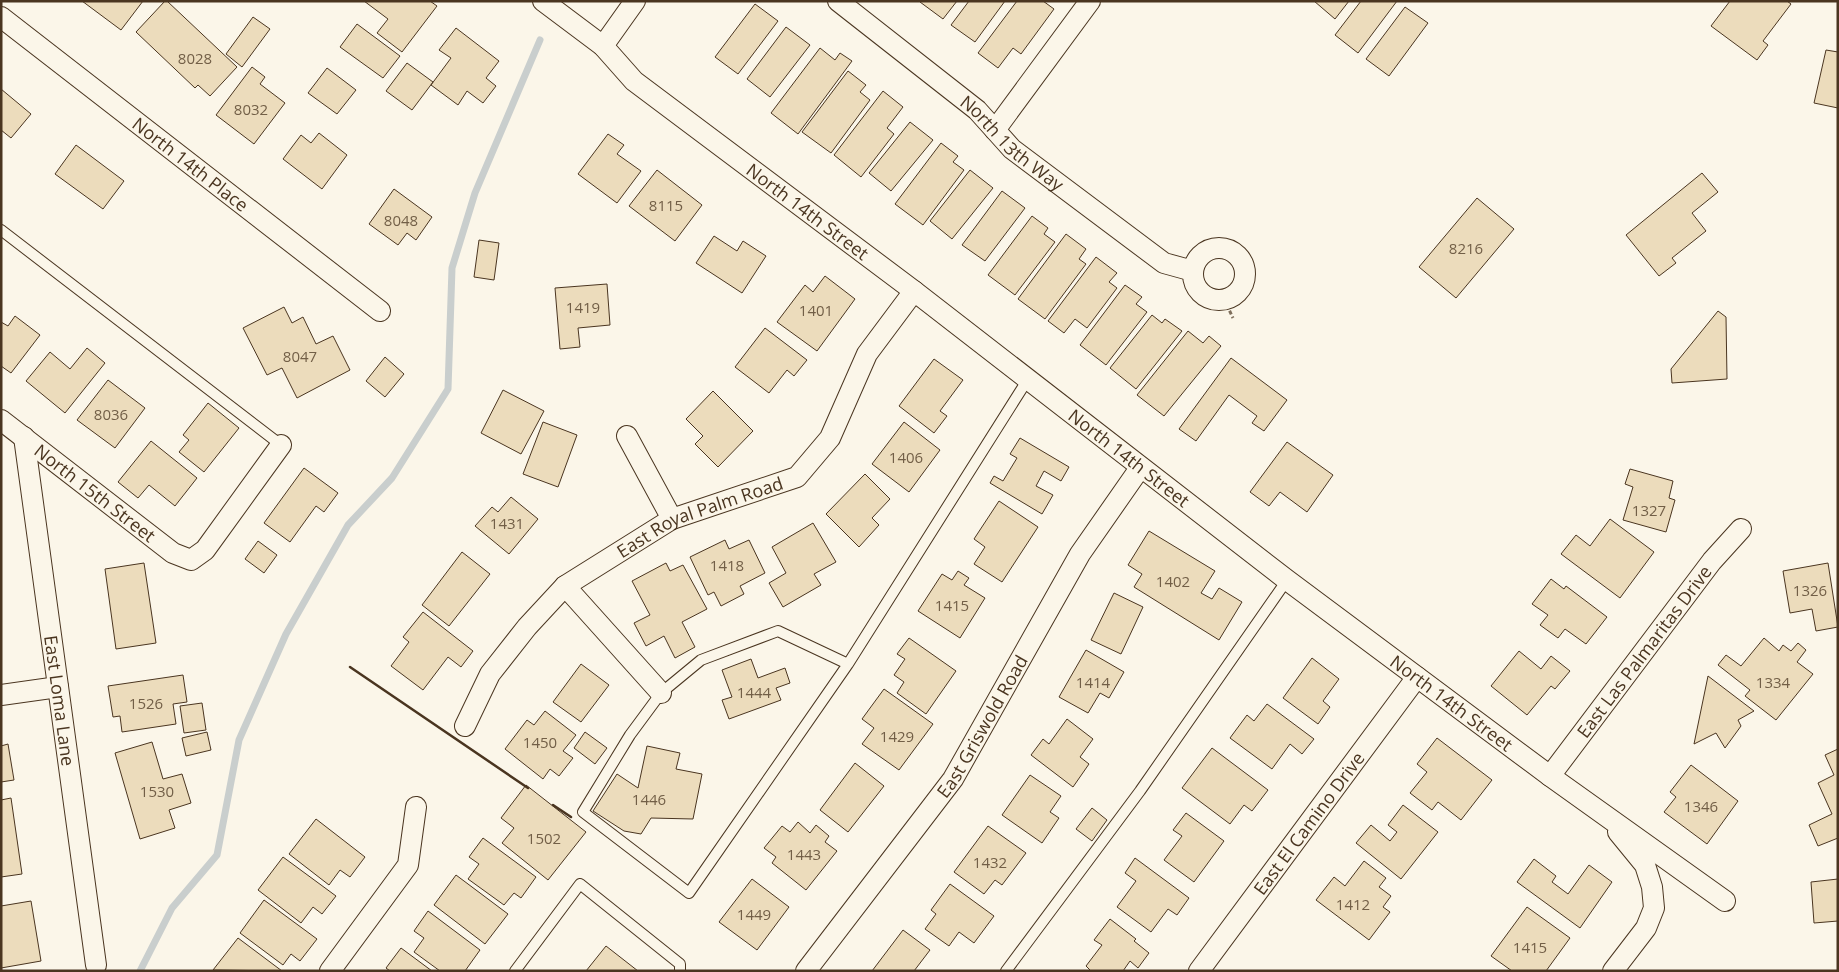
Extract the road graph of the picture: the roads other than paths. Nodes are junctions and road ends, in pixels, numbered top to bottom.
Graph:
1 (543, 1) edge
2 (635, 1) edge
3 (838, 1) edge
4 (1090, 1) edge
5 (1, 18) edge
6 (603, 46) junction
7 (995, 130) junction
8 (1, 230) edge
9 (1193, 271) junction
10 (914, 290) junction
11 (380, 311) dead end
12 (1028, 379) junction
13 (1, 420) edge
14 (626, 436) dead end
15 (24, 438) junction
16 (281, 445) joint
17 (1140, 468) junction
18 (672, 519) junction
19 (1741, 529) dead end
20 (1287, 580) junction
21 (565, 586) junction
22 (848, 664) junction
23 (1417, 677) junction
24 (58, 687) junction
25 (661, 693) junction
26 (1, 695) edge
27 (465, 726) dead end
28 (1550, 776) junction
29 (416, 807) dead end
30 (1597, 808) junction
31 (1725, 901) dead end
32 (96, 965) dead end
33 (330, 971) edge
34 (515, 971) edge
35 (680, 971) edge
36 (806, 971) edge
37 (1006, 971) edge
38 (1200, 971) edge
39 (1613, 971) edge

1 - 6 street, North 14th Street
2 - 6 street
3 - 7 street, North 13th Way
4 - 7 street
5 - 11 street, North 14th Place
6 - 10 street, North 14th Street
7 - 9 street, North 13th Way
8 - 16 lane
9 - 9 street
10 - 12 street, North 14th Street
10 - 18 street, East Royal Palm Road
12 - 17 street, North 14th Street
12 - 22 lane
13 - 15 street, North 15th Street
14 - 18 street
15 - 16 street, North 15th Street
15 - 24 street, East Loma Lane
17 - 20 street, North 14th Street
17 - 36 street, East Griswold Road
18 - 21 street, East Royal Palm Road
19 - 28 street, East Las Palmaritas Drive
20 - 23 street, North 14th Street
20 - 37 lane
21 - 25 street
21 - 27 street, East Royal Palm Road
22 - 25 lane
22 - 25 lane
23 - 28 street, North 14th Street
23 - 38 street, East El Camino Drive
24 - 26 street
24 - 32 street, East Loma Lane
28 - 30 street, North 14th Street
29 - 33 street
30 - 31 street, North 14th Street
30 - 39 street
34 - 35 lane

